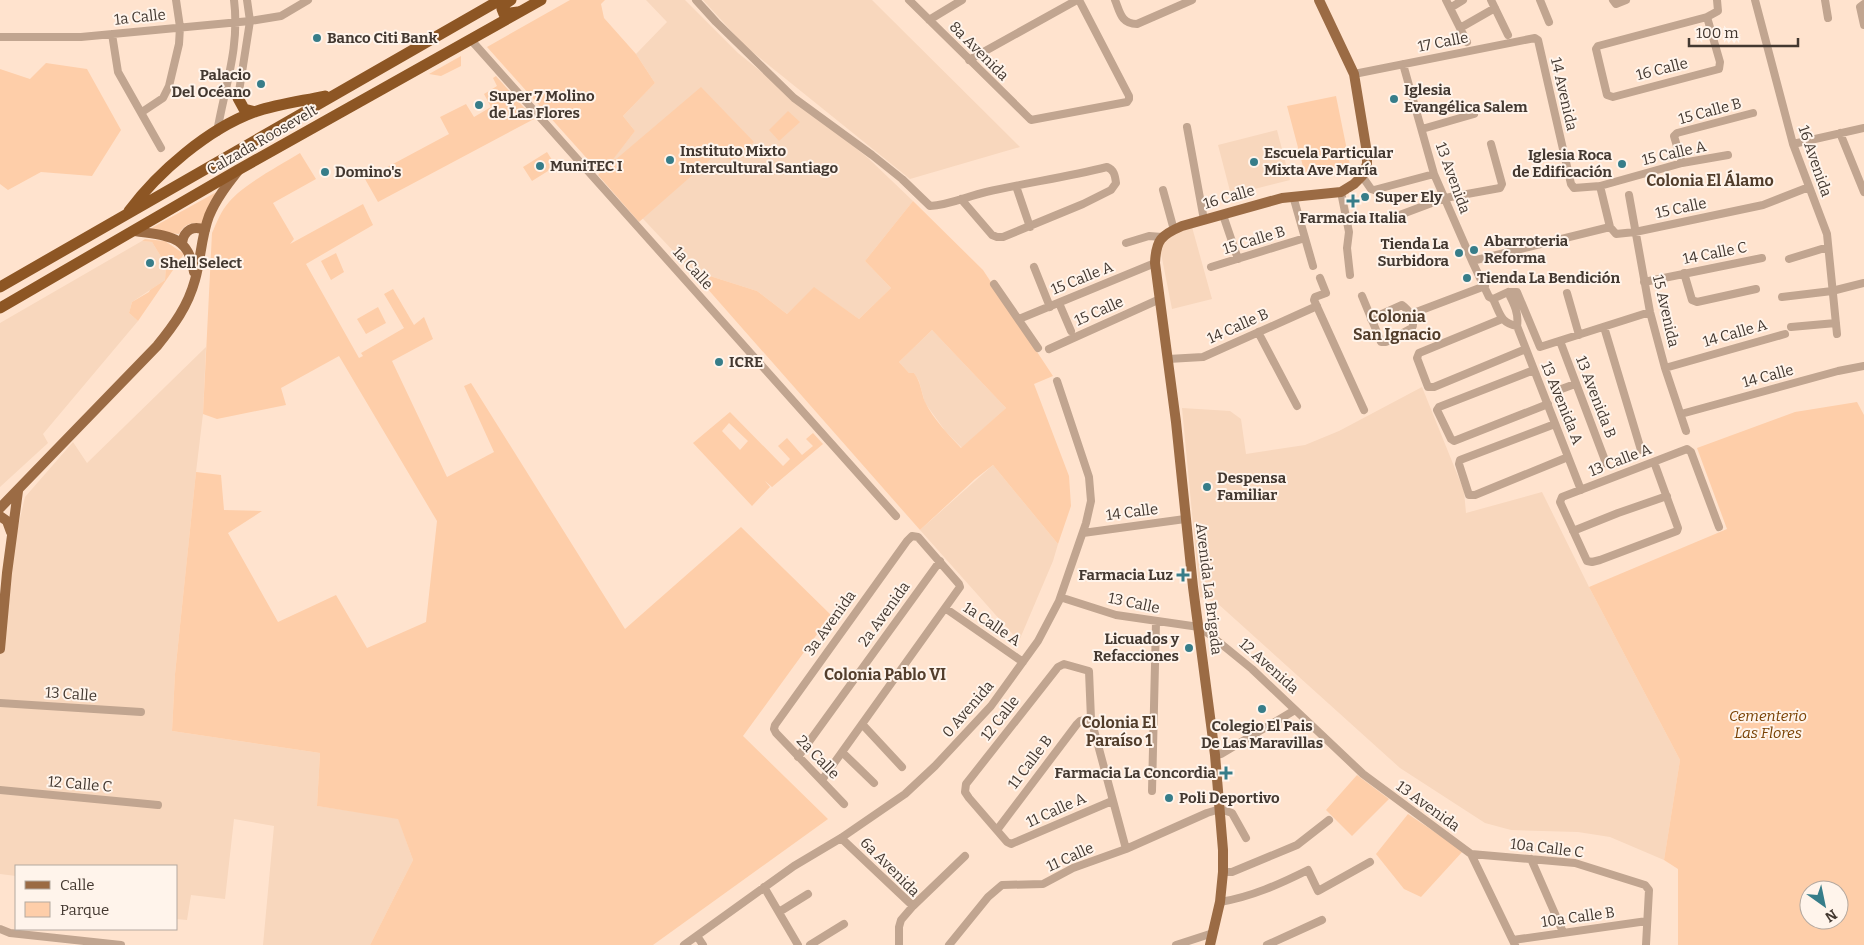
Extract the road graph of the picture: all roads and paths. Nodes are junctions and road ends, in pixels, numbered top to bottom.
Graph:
1 (176, 0) edge
2 (234, 0) edge
3 (247, 0) edge
4 (308, 0) edge
5 (500, 0) edge
6 (511, 0) edge
7 (541, 0) edge
8 (696, 0) edge
9 (909, 0) edge
10 (962, 0) edge
11 (1078, 0) edge
12 (1115, 0) edge
13 (1192, 0) edge
14 (1319, 0) edge
15 (1463, 0) edge
16 (1491, 0) edge
17 (1540, 0) edge
18 (1626, 0) edge
19 (1717, 0) edge
20 (1755, 0) edge
21 (1825, 0) edge
22 (1614, 2) edge
23 (1448, 4) edge
24 (1864, 4) edge
25 (1495, 8) junction
26 (520, 12) junction
27 (1707, 17) junction
28 (1828, 18) dead end
29 (928, 20) junction
30 (250, 21) junction
31 (236, 22) junction
32 (1549, 22) dead end
33 (1864, 25) edge
34 (180, 27) junction
35 (1460, 28) junction
36 (112, 34) junction
37 (1508, 34) dead end
38 (0, 37) edge
39 (1537, 39) joint
40 (471, 40) junction
41 (1467, 42) dead end
42 (234, 53) junction
43 (244, 56) junction
44 (970, 60) junction
45 (1403, 64) junction
46 (1354, 74) junction
47 (337, 94) junction
48 (238, 98) joint
49 (142, 112) junction
50 (255, 112) junction
51 (1753, 113) dead end
52 (1474, 114) dead end
53 (1187, 127) dead end
54 (1864, 128) edge
55 (1422, 129) junction
56 (217, 132) junction
57 (1840, 133) junction
58 (1491, 144) dead end
59 (1793, 144) junction
60 (161, 148) dead end
61 (1728, 155) dead end
62 (1682, 163) junction
63 (238, 170) junction
64 (1434, 174) junction
65 (1362, 176) junction
66 (1570, 184) joint
67 (1016, 186) junction
68 (1600, 186) junction
69 (1809, 187) junction
70 (1163, 190) dead end
71 (1341, 192) junction
72 (1864, 192) edge
73 (1630, 195) dead end
74 (1293, 196) junction
75 (1444, 198) junction
76 (960, 199) junction
77 (127, 215) junction
78 (1223, 215) junction
79 (1389, 219) dead end
80 (1204, 220) junction
81 (1030, 227) junction
82 (1610, 227) junction
83 (135, 230) junction
84 (205, 230) junction
85 (1174, 230) junction
86 (1636, 232) junction
87 (1162, 237) junction
88 (1305, 238) junction
89 (182, 243) junction
90 (1126, 243) dead end
91 (1828, 247) junction
92 (1762, 258) dead end
93 (1238, 259) junction
94 (1789, 259) dead end
95 (1472, 261) junction
96 (1155, 263) junction
97 (1313, 266) dead end
98 (1034, 267) dead end
99 (1211, 267) dead end
100 (1684, 273) junction
101 (1350, 275) dead end
102 (1320, 278) dead end
103 (195, 279) junction
104 (1644, 282) junction
105 (1864, 283) edge
106 (994, 284) dead end
107 (1485, 286) junction
108 (0, 287) edge
109 (1756, 289) dead end
110 (1832, 291) junction
111 (1511, 292) junction
112 (1567, 293) dead end
113 (1362, 296) dead end
114 (1782, 297) dead end
115 (1491, 298) junction
116 (1160, 299) junction
117 (1059, 303) junction
118 (1050, 306) junction
119 (1317, 306) junction
120 (0, 308) edge
121 (1650, 312) junction
122 (1411, 314) junction
123 (1019, 319) junction
124 (1371, 319) junction
125 (1502, 320) junction
126 (1836, 323) junction
127 (1517, 326) junction
128 (1604, 327) junction
129 (1791, 327) dead end
130 (1071, 331) dead end
131 (1258, 332) junction
132 (1784, 334) dead end
133 (1837, 334) dead end
134 (1579, 335) junction
135 (1560, 341) junction
136 (1038, 348) dead end
137 (1050, 349) dead end
138 (1526, 350) junction
139 (1168, 359) junction
140 (1864, 366) edge
141 (1665, 368) junction
142 (1534, 370) junction
143 (1057, 381) dead end
144 (1575, 384) junction
145 (1556, 391) dead end
146 (1548, 404) junction
147 (1298, 406) dead end
148 (1364, 410) dead end
149 (1680, 414) junction
150 (1555, 424) junction
151 (1686, 431) dead end
152 (1641, 450) dead end
153 (1568, 457) junction
154 (1654, 462) junction
155 (1606, 463) dead end
156 (1582, 490) junction
157 (18, 491) junction
158 (1666, 496) junction
159 (0, 508) edge
160 (0, 516) edge
161 (896, 516) dead end
162 (1185, 519) junction
163 (1719, 527) dead end
164 (1573, 531) junction
165 (1083, 532) junction
166 (12, 536) junction
167 (940, 561) junction
168 (1066, 598) dead end
169 (945, 608) junction
170 (1156, 622) junction
171 (1199, 627) junction
172 (0, 649) edge
173 (1023, 662) junction
174 (0, 703) edge
175 (1295, 710) junction
176 (141, 712) dead end
177 (1091, 720) junction
178 (862, 724) junction
179 (774, 729) joint
180 (842, 752) junction
181 (1215, 755) junction
182 (798, 757) junction
183 (902, 767) dead end
184 (822, 780) junction
185 (874, 783) dead end
186 (0, 790) edge
187 (1152, 791) dead end
188 (1112, 801) junction
189 (844, 804) dead end
190 (158, 805) dead end
191 (1220, 809) junction
192 (1329, 820) dead end
193 (997, 830) junction
194 (840, 838) junction
195 (1246, 838) dead end
196 (1126, 848) junction
197 (1471, 854) junction
198 (965, 856) dead end
199 (1531, 859) junction
200 (1370, 862) dead end
201 (1223, 872) junction
202 (764, 887) junction
203 (808, 894) dead end
204 (1220, 902) junction
205 (913, 906) junction
206 (779, 912) junction
207 (1322, 920) dead end
208 (1647, 921) junction
209 (844, 924) dead end
210 (0, 929) edge
211 (1562, 932) junction
212 (10, 933) junction
213 (1213, 933) junction
214 (0, 934) edge
215 (37, 936) junction
216 (697, 936) junction
217 (1514, 942) edge
218 (91, 943) edge
219 (1277, 943) edge
220 (36, 945) edge
221 (121, 945) edge
222 (684, 945) edge
223 (703, 945) edge
224 (798, 945) edge
225 (810, 945) edge
226 (899, 945) edge
227 (949, 945) edge
228 (1176, 945) edge
229 (1210, 945) edge
230 (1267, 945) edge
231 (1646, 945) edge

1 - 34 street
2 - 31 street
3 - 30 street
4 - 30 street, 1a Calle
5 - 47 highway, Calzada Roosevelt
6 - 26 highway
7 - 26 highway, Calzada Roosevelt
8 - 76 street
9 - 29 street, 8a Avenida
10 - 29 street
11 - 44 street
11 - 44 street, 8a Avenida
12 - 13 street
14 - 46 main road
15 - 23 street
16 - 25 street
17 - 32 street
18 - 22 street
19 - 27 street
20 - 59 street, 16 Avenida
21 - 28 street
23 - 35 street
24 - 33 street
25 - 35 street
25 - 37 street
26 - 40 highway, Calzada Roosevelt
27 - 27 street, 16 Calle
29 - 44 street, 8a Avenida
30 - 31 street, 1a Calle
30 - 43 street
31 - 34 street, 1a Calle
31 - 42 street
34 - 36 street, 1a Calle
34 - 49 street
35 - 41 street
36 - 38 street, 1a Calle
36 - 49 street
39 - 45 street, 17 Calle
39 - 66 street, 14 Avenida
40 - 63 highway, Calzada Roosevelt
40 - 161 street, 1a Calle
42 - 43 street
42 - 56 street
43 - 48 street
45 - 46 street, 17 Calle
45 - 55 street, 13 Avenida
46 - 65 main road
47 - 50 highway
47 - 77 highway, Calzada Roosevelt
48 - 50 highway
49 - 60 street
50 - 56 highway
51 - 62 street, 15 Calle B
52 - 55 street
53 - 80 street
54 - 57 street
55 - 64 street, 13 Avenida
56 - 77 highway
57 - 59 street
57 - 72 street
58 - 75 street
59 - 69 street, 16 Avenida
61 - 62 street, 15 Calle A
62 - 68 street, 15 Calle A
63 - 83 highway, Calzada Roosevelt
63 - 84 main road
64 - 65 street
64 - 75 street, 13 Avenida
65 - 71 main road
66 - 68 street, 15 Calle A
67 - 76 street
67 - 81 street
67 - 81 street
68 - 82 street
69 - 86 street, 15 Calle
69 - 91 street, 16 Avenida
70 - 85 street
71 - 74 main road, 16 Calle
71 - 101 street
73 - 86 street, 15 Avenida
74 - 78 main road, 16 Calle
74 - 88 street
75 - 79 street
75 - 95 street, 13 Avenida
76 - 81 street
77 - 108 highway, Calzada Roosevelt
78 - 80 main road, 16 Calle
78 - 93 street
80 - 85 main road, 16 Calle
82 - 86 street, 15 Calle
82 - 95 street
83 - 89 main road
83 - 120 highway, Calzada Roosevelt
84 - 89 main road
84 - 103 main road
85 - 87 main road, 16 Calle
86 - 104 street, 15 Avenida
87 - 90 street
87 - 96 main road, Avenida La Brigada
88 - 93 street, 15 Calle B
88 - 97 street
89 - 103 main road
91 - 94 street
91 - 110 street, 16 Avenida
92 - 100 street, 14 Calle C
93 - 99 street, 15 Calle B
95 - 107 street, 13 Avenida
96 - 116 main road, Avenida La Brigada
96 - 117 street, 15 Calle A
98 - 118 street
100 - 104 street, 14 Calle C
100 - 109 street
102 - 119 street
103 - 157 main road
104 - 121 street, 15 Avenida
105 - 110 street
106 - 123 street
107 - 115 street, 13 Avenida
107 - 122 street
110 - 114 street
110 - 126 street, 16 Avenida
111 - 115 street
111 - 127 street, 13 Avenida A
111 - 135 street, 13 Avenida A
112 - 134 street
113 - 124 street
115 - 125 street
116 - 137 street, 15 Calle
116 - 139 main road, Avenida La Brigada
117 - 118 street, 15 Calle A
117 - 130 street
118 - 123 street, 15 Calle A
119 - 131 street, 14 Calle B
119 - 148 street
121 - 128 street
121 - 141 street, 15 Avenida
122 - 124 street
122 - 124 street
123 - 136 street
125 - 127 street
125 - 138 street
126 - 129 street, 14 Calle A
126 - 133 street, 16 Avenida
127 - 138 street, 13 Avenida A
128 - 134 street
128 - 152 street
131 - 139 street, 14 Calle B
131 - 147 street
132 - 141 street, 14 Calle A
134 - 135 street
135 - 144 street, 13 Avenida B
138 - 142 street, 13 Avenida A
139 - 162 main road, Avenida La Brigada
140 - 149 street, 14 Calle
141 - 149 street, 15 Avenida
142 - 146 street, 13 Avenida A
142 - 146 street
143 - 165 street, 0 Avenida
144 - 145 street
144 - 155 street, 13 Avenida B
146 - 150 street, 13 Avenida A
149 - 151 street, 15 Avenida
150 - 153 street, 13 Avenida A
150 - 153 street
153 - 156 street, 13 Avenida A
154 - 156 street, 13 Calle A
154 - 158 street
154 - 163 street, 13 Calle A
156 - 164 street, 13 Calle A
157 - 159 main road
157 - 166 main road
158 - 164 street
158 - 164 street
160 - 166 main road
162 - 165 street, 14 Calle
162 - 171 main road, Avenida La Brigada
165 - 173 street, 0 Avenida
166 - 172 main road
167 - 169 street
167 - 179 street, 3a Avenida
167 - 182 street, 2a Avenida
168 - 170 street, 13 Calle
169 - 173 street, 1a Calle A
169 - 178 street
170 - 171 street, 13 Calle
170 - 187 street
171 - 175 street, 12 Avenida
171 - 181 main road, Avenida La Brigada
173 - 194 street, 0 Avenida
174 - 176 street, 13 Calle
175 - 181 street
175 - 197 street, 13 Avenida
177 - 188 street
177 - 193 street, 11 Calle B
177 - 193 street, 12 Calle
178 - 180 street
178 - 183 street
179 - 182 street, 2a Calle
180 - 184 street
180 - 185 street
181 - 191 main road, Avenida La Brigada
182 - 184 street, 2a Calle
184 - 189 street, 2a Calle
186 - 190 street, 12 Calle C
188 - 193 street, 11 Calle A
188 - 196 street
191 - 195 street
191 - 196 street, 11 Calle
191 - 201 main road, Avenida La Brigada
192 - 201 street
194 - 202 street, 0 Avenida
194 - 205 street, 6a Avenida
196 - 227 street, 11 Calle
197 - 199 street, 10a Calle C
197 - 217 street, 13 Avenida
198 - 205 street
199 - 208 street, 10a Calle C
199 - 211 street
200 - 204 street
201 - 204 main road, Avenida La Brigada
202 - 206 street
202 - 216 street, 0 Avenida
203 - 206 street
204 - 213 main road, Avenida La Brigada
205 - 226 street, 6a Avenida
206 - 224 street
207 - 219 street
208 - 211 street, 10a Calle B
208 - 231 street
209 - 225 street
210 - 212 street
211 - 217 street, 10a Calle B
212 - 214 street
212 - 215 street
213 - 228 street
213 - 229 main road, Avenida La Brigada
215 - 218 street
215 - 220 street
216 - 222 street, 0 Avenida
216 - 223 street
218 - 221 street
219 - 230 street

